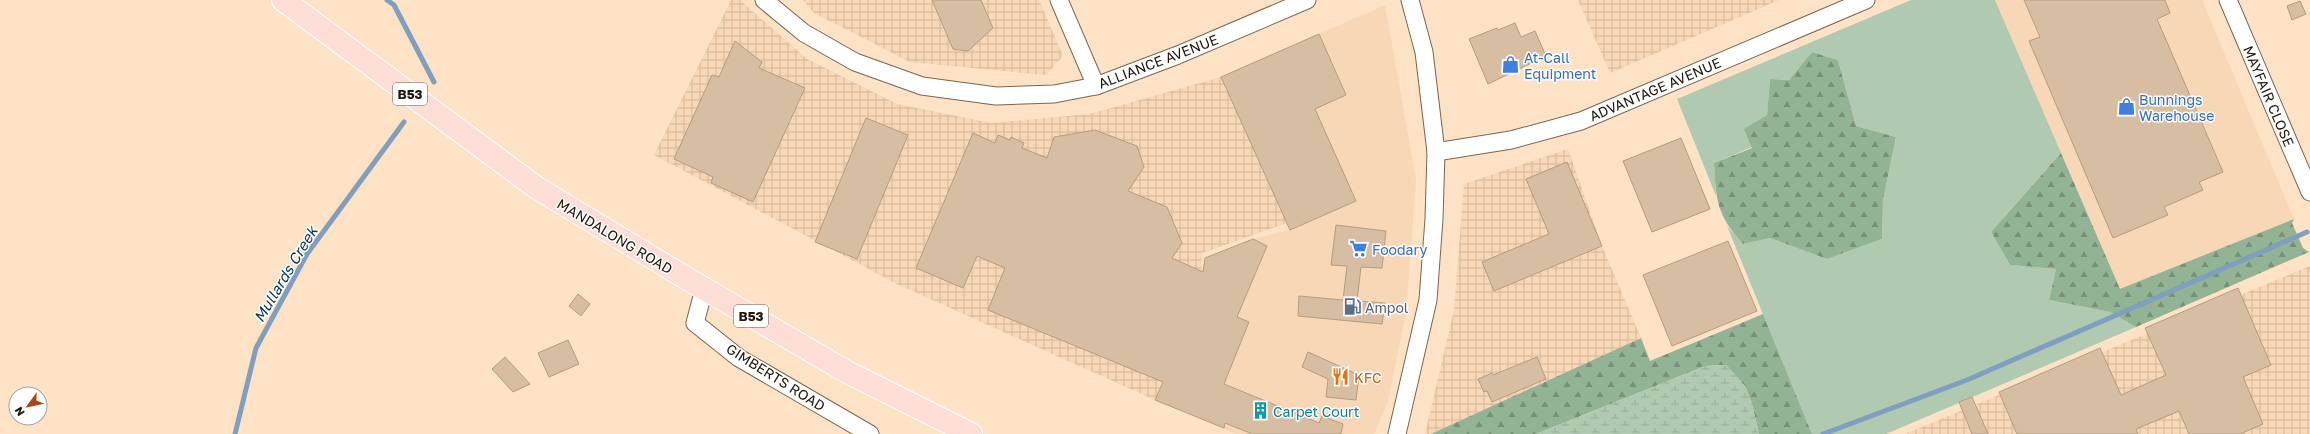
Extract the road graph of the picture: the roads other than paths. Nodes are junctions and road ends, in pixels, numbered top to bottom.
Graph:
1 (283, 0) edge
2 (764, 0) edge
3 (1059, 0) edge
4 (1307, 0) edge
5 (1410, 0) edge
6 (1866, 0) edge
7 (2228, 0) edge
8 (1096, 86) junction
9 (1436, 152) junction
10 (2310, 192) edge
11 (704, 289) junction
12 (870, 434) edge
13 (971, 434) edge
14 (1397, 434) edge

1 - 11 main road, MANDALONG ROAD / B53
2 - 8 street, ALLIANCE AVENUE
3 - 8 street
4 - 8 street, ALLIANCE AVENUE
5 - 9 street
6 - 9 street, ADVANTAGE AVENUE
7 - 10 street, MAYFAIR CLOSE
9 - 14 street
11 - 12 street, GIMBERTS ROAD
11 - 13 main road, MANDALONG ROAD / B53

